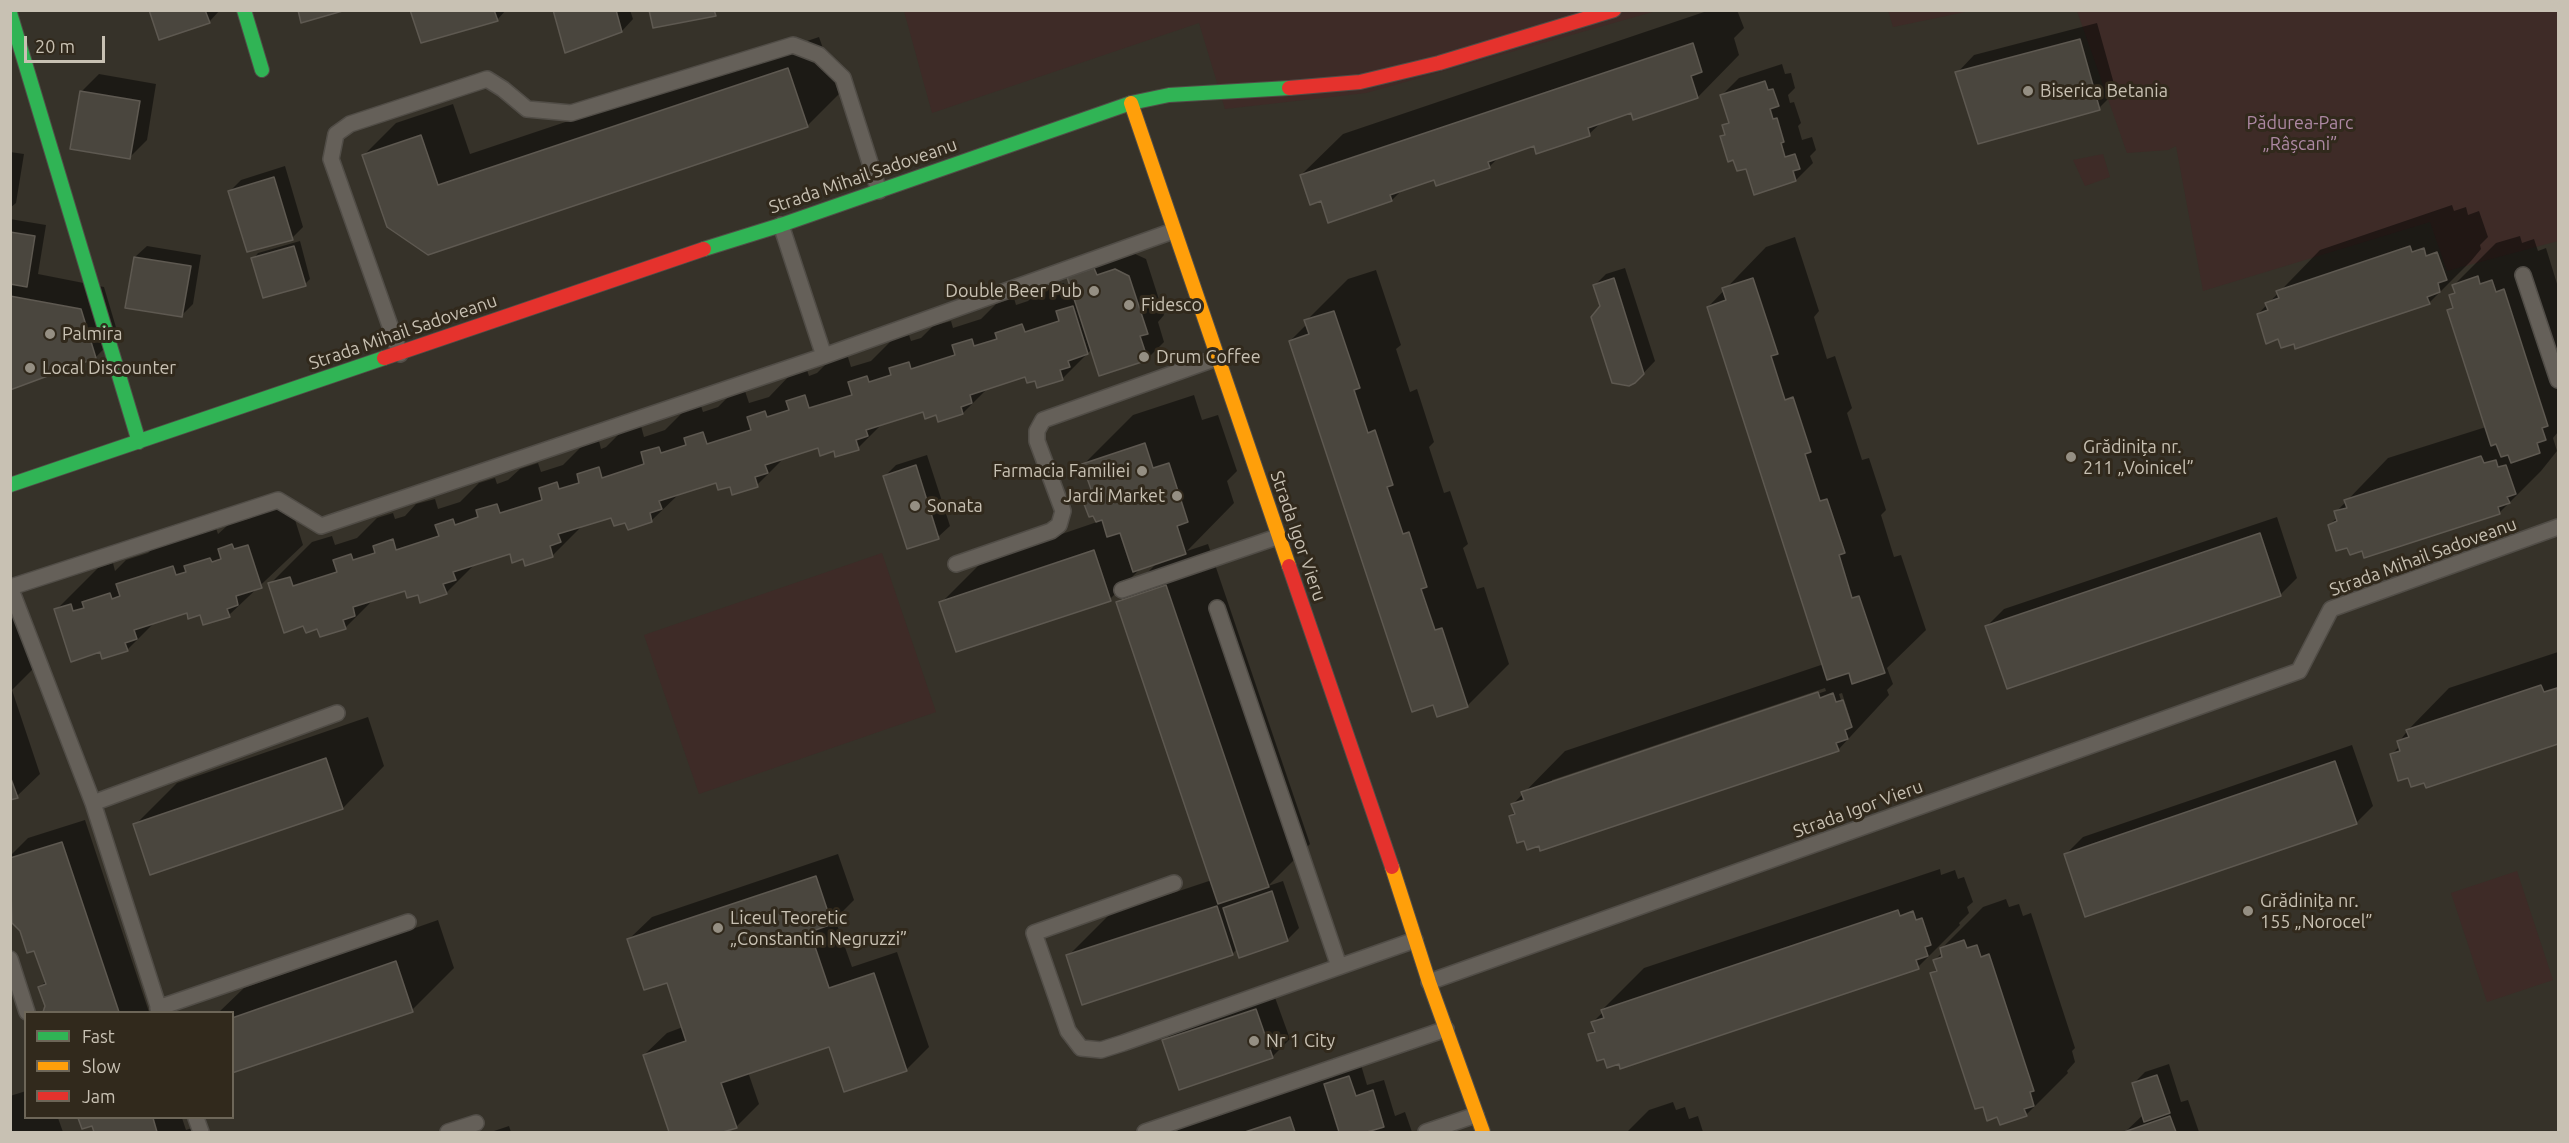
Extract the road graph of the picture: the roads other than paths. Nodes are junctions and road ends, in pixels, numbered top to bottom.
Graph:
1 (244, 10) edge
2 (1614, 10) edge
3 (10, 13) edge
4 (262, 70) dead end
5 (1131, 103) junction
6 (879, 191) junction
7 (781, 225) junction
8 (1173, 231) junction
9 (2523, 275) dead end
10 (400, 354) junction
11 (825, 356) junction
12 (1217, 358) junction
13 (2559, 380) edge
14 (139, 442) junction
15 (10, 485) edge
16 (2559, 528) edge
17 (1277, 537) junction
18 (956, 564) dead end
19 (11, 587) edge
20 (1122, 590) dead end
21 (1217, 608) dead end
22 (2299, 671) joint
23 (337, 713) dead end
24 (93, 803) junction
25 (1174, 884) dead end
26 (408, 922) dead end
27 (1415, 940) junction
28 (10, 959) edge
29 (1339, 966) junction
30 (1429, 982) junction
31 (159, 1010) edge
32 (27, 1011) edge
33 (1446, 1029) junction
34 (1476, 1114) junction
35 (476, 1123) dead end
36 (448, 1132) edge
37 (1145, 1132) edge
38 (1426, 1132) edge
39 (1483, 1132) edge

1 - 4 main road
2 - 5 main road, Strada Mihail Sadoveanu
3 - 14 main road
5 - 6 main road, Strada Mihail Sadoveanu
5 - 8 main road, Strada Igor Vieru
6 - 7 main road, Strada Mihail Sadoveanu
6 - 10 lane
7 - 10 main road, Strada Mihail Sadoveanu
7 - 11 lane
8 - 11 lane
8 - 12 main road, Strada Igor Vieru
9 - 13 lane
10 - 14 main road, Strada Mihail Sadoveanu
11 - 19 lane
12 - 17 main road, Strada Igor Vieru
12 - 18 lane
14 - 15 main road, Strada Mihail Sadoveanu
16 - 22 lane, Strada Mihail Sadoveanu
17 - 20 lane
17 - 27 main road, Strada Igor Vieru
19 - 24 lane
21 - 29 lane
22 - 30 lane, Strada Igor Vieru
23 - 24 lane
24 - 31 lane
25 - 29 lane
26 - 31 lane
27 - 29 lane
27 - 30 main road, Strada Igor Vieru
28 - 32 lane
30 - 33 main road, Strada Igor Vieru
33 - 34 main road, Strada Igor Vieru
33 - 37 lane
34 - 38 lane
34 - 39 main road, Strada Igor Vieru
35 - 36 lane

